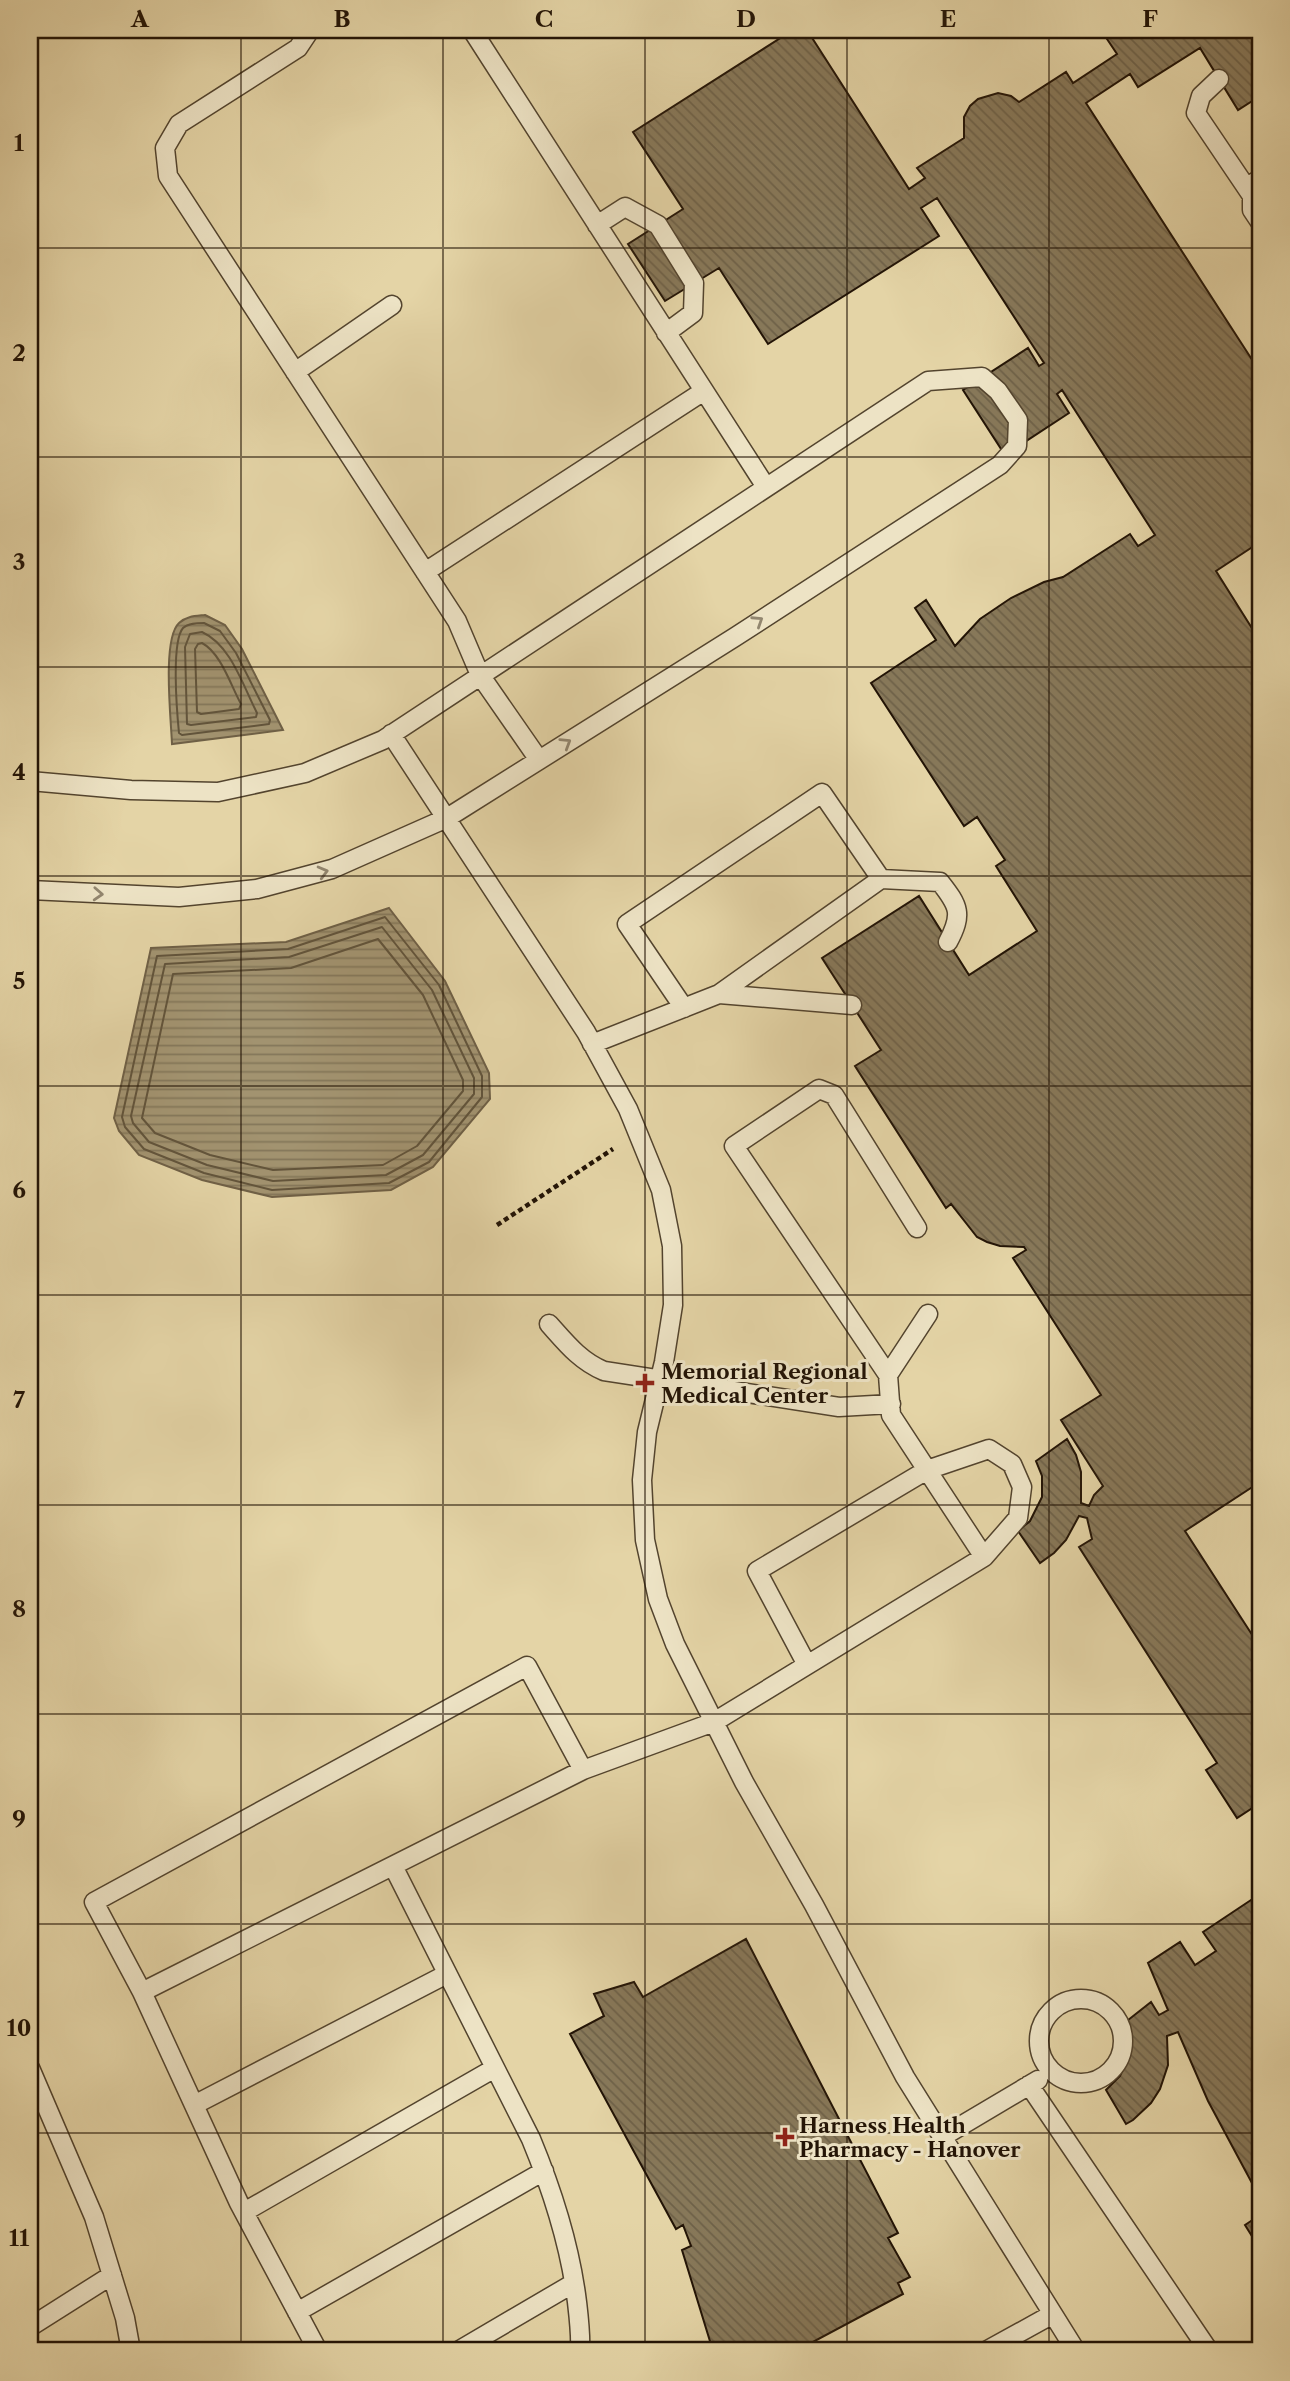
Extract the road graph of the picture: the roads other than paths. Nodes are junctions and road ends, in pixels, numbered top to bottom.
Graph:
1 (310, 30) edge
2 (472, 30) edge
3 (1219, 79) dead end
4 (1260, 179) edge
5 (1252, 196) junction
6 (1260, 222) edge
7 (597, 225) junction
8 (392, 305) dead end
9 (666, 333) junction
10 (295, 372) junction
11 (704, 391) junction
12 (766, 488) junction
13 (425, 572) junction
14 (480, 675) junction
15 (391, 734) junction
16 (539, 760) junction
17 (30, 781) edge
18 (447, 818) junction
19 (881, 879) junction
20 (30, 891) edge
21 (948, 942) dead end
22 (719, 994) junction
23 (852, 1005) dead end
24 (684, 1007) junction
25 (592, 1044) junction
26 (917, 1228) dead end
27 (928, 1314) dead end
28 (548, 1324) dead end
29 (888, 1375) junction
30 (660, 1378) junction
31 (891, 1404) junction
32 (927, 1470) junction
33 (984, 1557) junction
34 (807, 1665) junction
35 (714, 1722) junction
36 (583, 1770) junction
37 (393, 1866) junction
38 (447, 1973) junction
39 (142, 1992) junction
40 (30, 2068) edge
41 (495, 2068) junction
42 (1052, 2072) junction
43 (1029, 2085) junction
44 (194, 2105) junction
45 (942, 2137) junction
46 (544, 2171) junction
47 (244, 2212) junction
48 (112, 2275) junction
49 (574, 2283) junction
50 (297, 2312) junction
51 (1053, 2314) junction
52 (30, 2327) edge
53 (131, 2351) edge
54 (318, 2351) edge
55 (457, 2351) edge
56 (580, 2351) edge
57 (986, 2351) edge
58 (1076, 2351) edge
59 (1209, 2351) edge

1 - 10 lane
2 - 7 lane
3 - 5 lane
4 - 5 lane
5 - 6 lane
7 - 9 lane
7 - 9 lane
8 - 10 lane
9 - 11 lane
10 - 13 lane
11 - 12 lane
11 - 13 lane
12 - 14 lane
16 -> 12 lane
13 - 14 lane
14 - 15 lane
14 - 16 lane
15 - 17 lane
15 - 18 lane
16 - 18 lane
20 -> 18 lane
18 - 25 lane
19 - 21 lane
19 - 22 lane
19 - 24 lane
22 - 23 lane
22 - 24 lane
24 - 25 lane
25 - 30 lane
26 - 29 lane
27 - 29 lane
28 - 30 lane
29 - 31 lane
30 - 31 lane
30 - 35 lane
31 - 32 lane
32 - 33 lane
32 - 33 lane
32 - 34 lane
33 - 34 lane
34 - 35 lane
35 - 36 lane
35 - 45 lane
36 - 37 lane
36 - 39 lane
37 - 38 lane
37 - 39 lane
38 - 41 lane
38 - 44 lane
39 - 44 lane
40 - 48 lane
41 - 46 lane
41 - 47 lane
42 - 42 lane
42 - 43 lane
43 - 45 lane
43 - 59 lane
44 - 47 lane
45 - 51 lane
46 - 49 lane
46 - 50 lane
47 - 50 lane
48 - 52 lane
48 - 53 lane
49 - 55 lane
49 - 56 lane
50 - 54 lane
51 - 57 lane
51 - 58 lane

